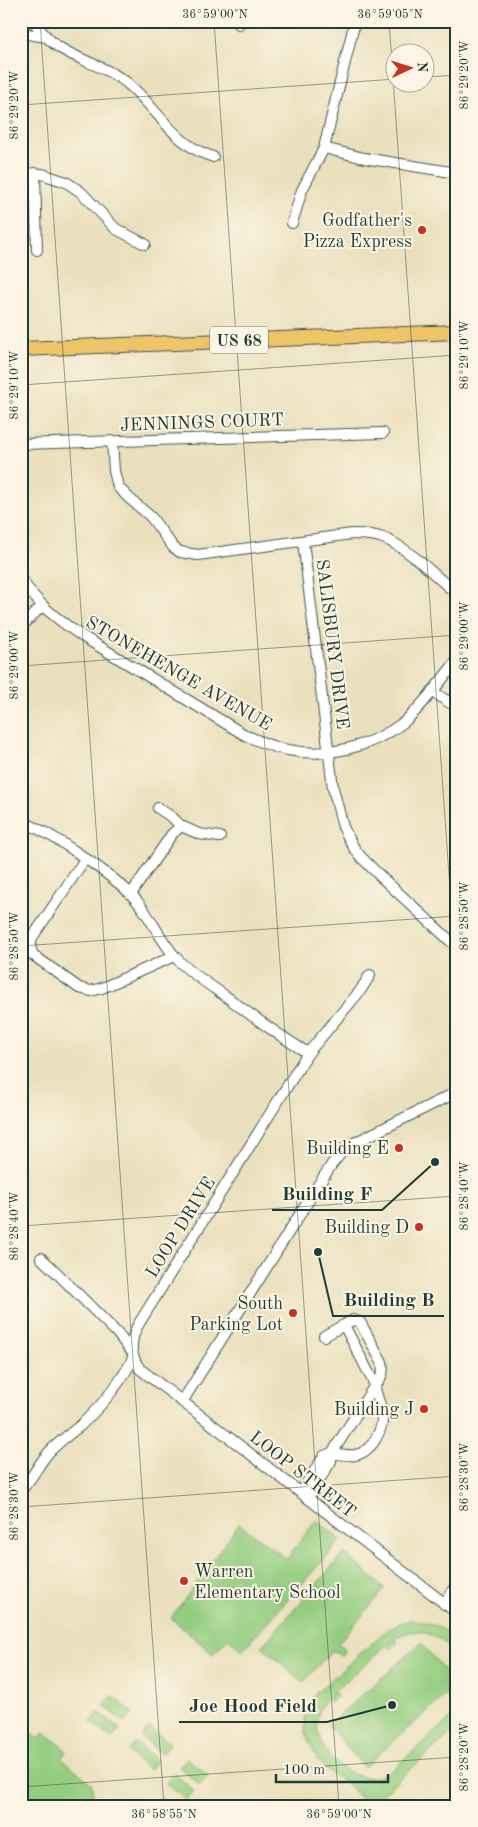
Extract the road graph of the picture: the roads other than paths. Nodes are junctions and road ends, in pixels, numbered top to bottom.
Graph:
1 (26, 21) edge
2 (33, 21) edge
3 (44, 21) edge
4 (355, 21) edge
5 (21, 26) edge
6 (21, 33) edge
7 (47, 37) junction
8 (324, 148) junction
9 (213, 157) dead end
10 (21, 173) edge
11 (35, 173) junction
12 (457, 173) edge
13 (292, 223) dead end
14 (145, 244) dead end
15 (37, 250) dead end
16 (457, 332) edge
17 (21, 349) edge
18 (383, 432) dead end
19 (112, 442) junction
20 (21, 444) edge
21 (303, 541) junction
22 (21, 579) edge
23 (457, 594) edge
24 (42, 606) junction
25 (21, 628) edge
26 (457, 661) edge
27 (432, 691) junction
28 (457, 694) edge
29 (330, 752) junction
30 (158, 808) dead end
31 (21, 822) edge
32 (181, 826) junction
33 (220, 837) dead end
34 (85, 859) junction
35 (131, 894) junction
36 (457, 947) edge
37 (174, 956) junction
38 (370, 976) dead end
39 (308, 1053) junction
40 (457, 1092) edge
41 (41, 1258) dead end
42 (344, 1325) junction
43 (324, 1336) dead end
44 (132, 1354) junction
45 (375, 1385) junction
46 (365, 1400) junction
47 (378, 1401) junction
48 (182, 1402) junction
49 (332, 1453) junction
50 (21, 1490) edge
51 (305, 1495) junction
52 (457, 1584) edge
53 (444, 1604) junction
54 (457, 1613) edge

1 - 5 street
2 - 7 street
3 - 7 street
4 - 8 street
6 - 7 street
7 - 9 street
8 - 12 street
8 - 13 street
10 - 11 street
11 - 14 street
11 - 15 street
16 - 17 main road, US 68
18 - 19 street, JENNINGS COURT
19 - 20 street, JENNINGS COURT
19 - 21 street
21 - 23 street
21 - 29 street, SALISBURY DRIVE
22 - 24 street, STONEHENGE AVENUE
24 - 25 street
24 - 29 street, STONEHENGE AVENUE
26 - 27 street, STONEHENGE AVENUE
27 - 28 street
27 - 29 street, STONEHENGE AVENUE
29 - 36 street, SALISBURY DRIVE
30 - 32 street
31 - 34 street
32 - 33 street
32 - 35 street
34 - 35 street
34 - 37 street
35 - 37 street
37 - 39 street
38 - 39 street, LOOP DRIVE
39 - 44 street, LOOP DRIVE
40 - 48 street
41 - 44 street, LOOP STREET
42 - 43 street
42 - 45 street
42 - 45 street
44 - 48 street, LOOP STREET
44 - 50 street, LOOP DRIVE
45 - 46 street
45 - 47 street
46 - 47 street
46 - 49 street
47 - 49 street
48 - 51 street, LOOP STREET
49 - 51 street
51 - 53 street, LOOP STREET
52 - 53 street
53 - 54 street, LOOP STREET

